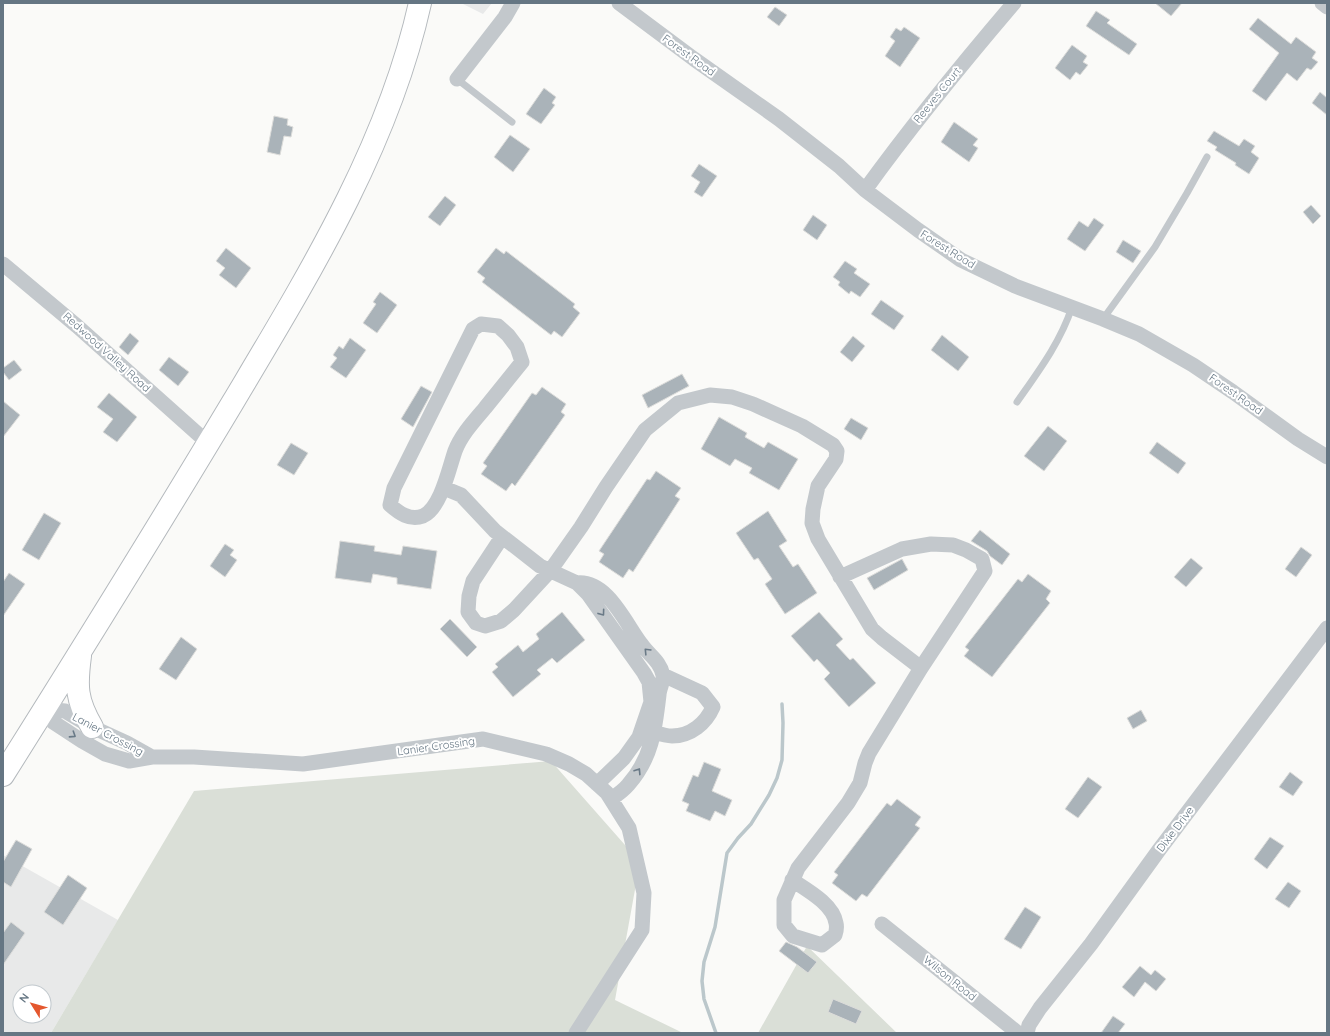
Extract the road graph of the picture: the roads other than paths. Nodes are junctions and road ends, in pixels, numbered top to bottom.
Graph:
1 (420, 3) edge
2 (513, 3) edge
3 (619, 3) edge
4 (1014, 3) edge
5 (1322, 3) edge
6 (1327, 7) edge
7 (457, 79) joint
8 (512, 122) dead end
9 (1207, 157) dead end
10 (865, 190) junction
11 (3, 264) edge
12 (1072, 307) junction
13 (1103, 319) junction
14 (1017, 402) dead end
15 (208, 443) junction
16 (1327, 457) edge
17 (444, 488) junction
18 (502, 537) junction
19 (550, 571) junction
20 (840, 577) junction
21 (577, 583) junction
22 (1327, 628) edge
23 (80, 650) junction
24 (921, 668) junction
25 (663, 675) junction
26 (45, 709) junction
27 (92, 727) junction
28 (654, 732) junction
29 (152, 757) junction
30 (3, 775) edge
31 (597, 784) junction
32 (611, 799) junction
33 (792, 880) dead end
34 (882, 924) dead end
35 (576, 1033) edge
36 (1018, 1033) edge
37 (1027, 1033) edge

1 - 15 highway
2 - 7 street
3 - 10 street, Forest Road
4 - 10 street, Reeves Court
5 - 6 street
7 - 8 lane
9 - 13 lane
10 - 12 street, Forest Road
11 - 15 street, Redwood Valley Road
12 - 13 street, Forest Road
12 - 14 lane
13 - 16 street, Forest Road
15 - 23 highway
17 - 17 street
17 - 18 street
18 - 19 street
18 - 19 street
19 - 20 street
19 - 21 street
20 - 24 street
20 - 24 street
25 -> 21 street
21 -> 31 street
22 - 37 street, Dixie Drive
23 - 26 highway
23 - 27 highway
24 - 33 street
25 - 28 street
25 - 28 street
26 - 27 street, Lanier Crossing
26 -> 29 street, Lanier Crossing
26 - 30 highway
27 - 29 street, Lanier Crossing
32 -> 28 street
29 - 31 street, Lanier Crossing
31 - 32 street, Lanier Crossing
32 - 35 street, Lanier Crossing
34 - 36 street, Wilson Road

